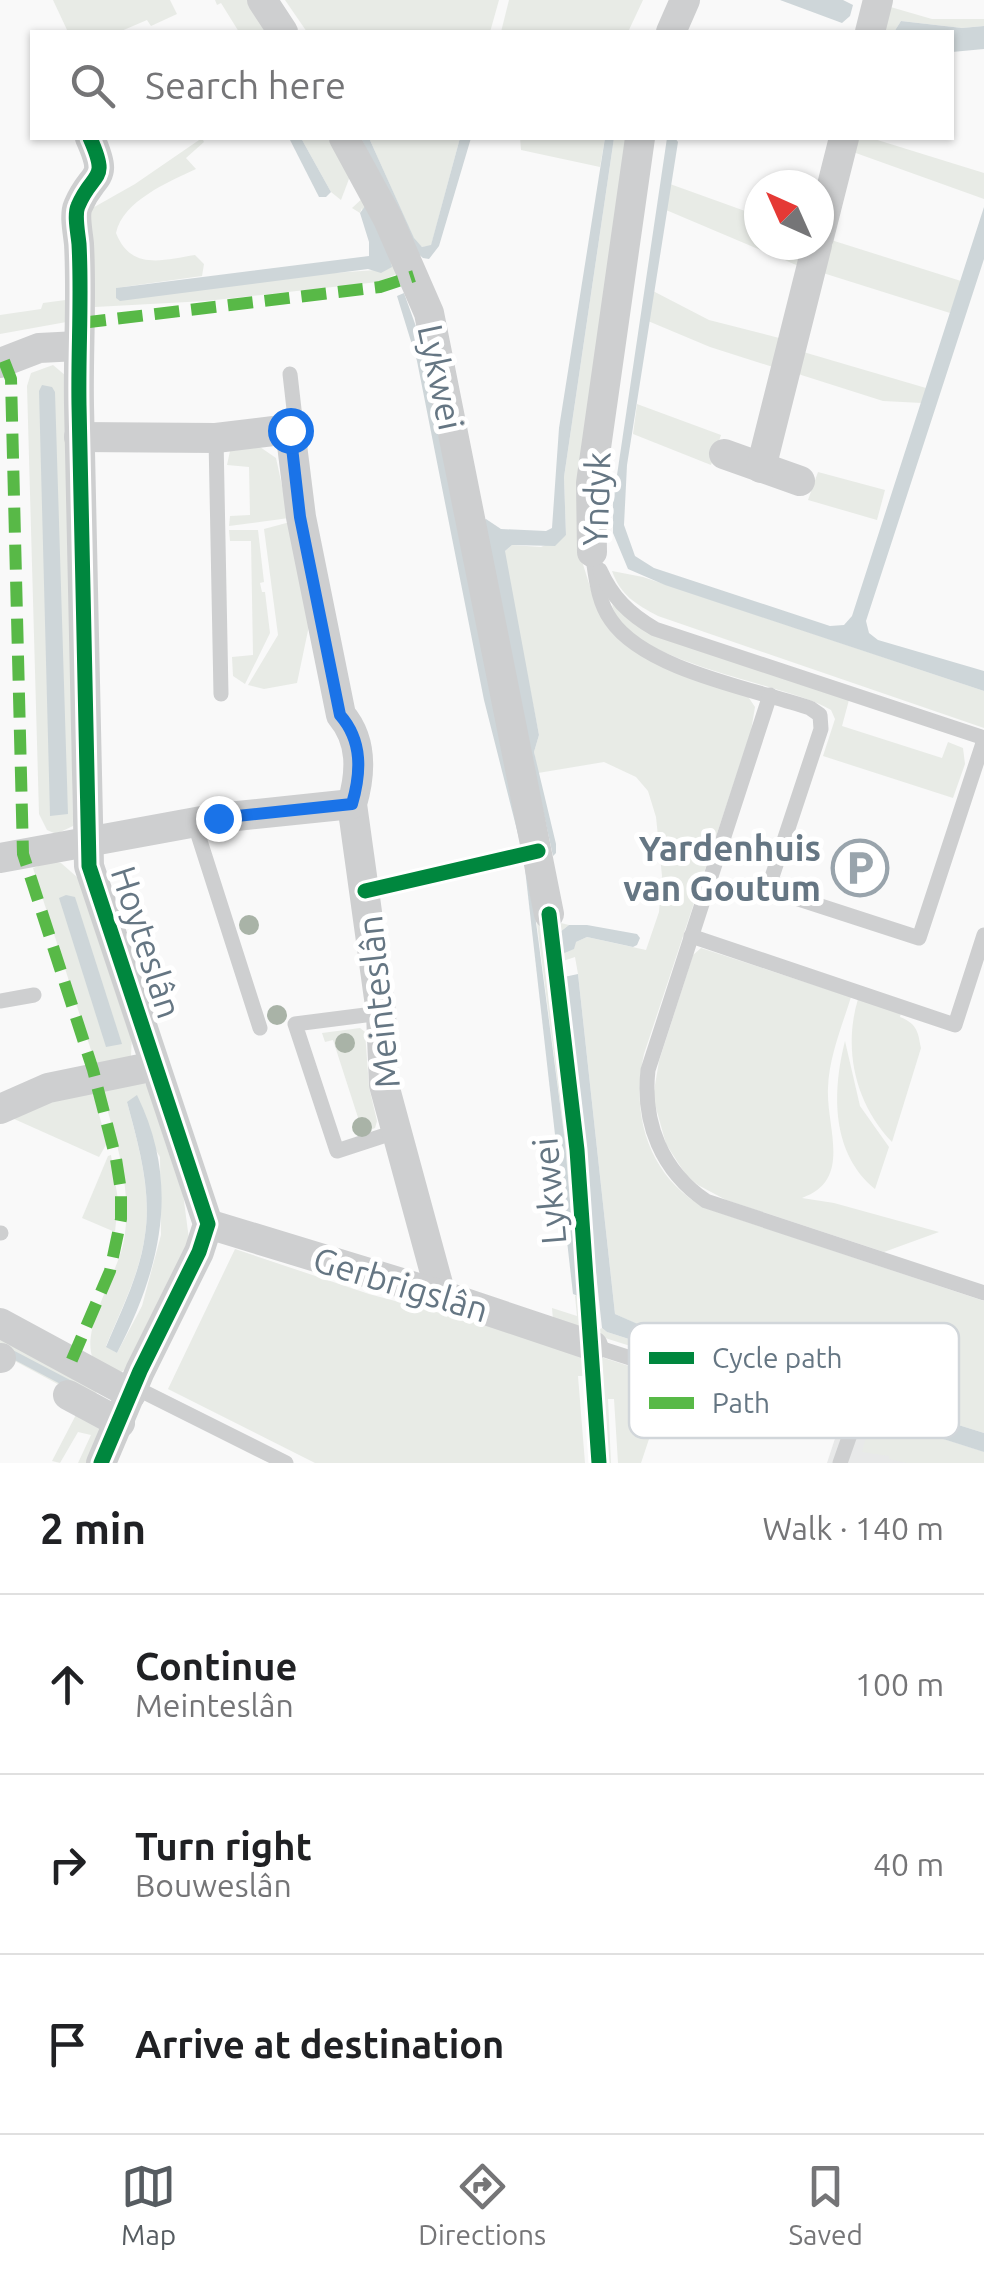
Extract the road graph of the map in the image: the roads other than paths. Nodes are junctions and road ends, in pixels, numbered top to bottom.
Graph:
1 (262, 0) edge
2 (685, 0) edge
3 (878, 0) edge
4 (282, 30) edge
5 (672, 30) edge
6 (870, 30) edge
7 (91, 140) edge
8 (345, 140) edge
9 (640, 140) edge
10 (843, 140) edge
11 (834, 178) edge
12 (813, 260) edge
13 (78, 346) junction
14 (0, 363) edge
15 (290, 374) dead end
16 (290, 430) junction
17 (79, 437) junction
18 (216, 438) junction
19 (724, 454) dead end
20 (761, 468) junction
21 (800, 481) dead end
22 (592, 552) junction
23 (221, 694) dead end
24 (770, 695) junction
25 (984, 739) edge
26 (352, 804) junction
27 (194, 822) junction
28 (88, 843) junction
29 (0, 858) edge
30 (549, 914) dead end
31 (691, 936) junction
32 (984, 936) edge
33 (34, 995) dead end
34 (0, 1001) edge
35 (381, 1013) junction
36 (260, 1028) dead end
37 (155, 1066) junction
38 (0, 1110) edge
39 (395, 1132) junction
40 (208, 1224) junction
41 (984, 1293) edge
42 (441, 1295) junction
43 (0, 1323) edge
44 (593, 1346) joint
45 (629, 1358) edge
46 (132, 1390) junction
47 (68, 1395) dead end
48 (120, 1423) junction
49 (849, 1438) edge
50 (101, 1463) edge
51 (286, 1463) edge
52 (840, 1463) edge

1 - 4 street
2 - 5 street
3 - 6 street
7 - 13 street, Hoyteslân
8 - 30 street, Lykwei
9 - 22 street, Yndyk
10 - 11 street
12 - 20 street
13 - 14 street
13 - 17 street, Hoyteslân
15 - 16 lane
16 - 18 street
16 - 26 street, Meinteslân
17 - 18 street
17 - 28 street, Hoyteslân
18 - 23 lane
19 - 20 street
20 - 21 street
22 - 24 lane, Yndyk
22 - 25 lane
24 - 25 lane, Yndyk
24 - 31 lane
26 - 27 street
26 - 35 street, Meinteslân
27 - 28 street
27 - 36 lane
28 - 29 street
28 - 37 street, Hoyteslân
31 - 32 lane
31 - 41 lane
33 - 34 lane
35 - 39 street, Meinteslân
35 - 39 lane
37 - 38 street
37 - 40 street, Hoyteslân
39 - 42 street, Meinteslân
40 - 42 street, Gerbrigslân
40 - 46 street
42 - 44 street, Gerbrigslân
43 - 46 street
44 - 45 lane
46 - 48 street
46 - 51 lane
47 - 48 street
48 - 50 street
49 - 52 lane

